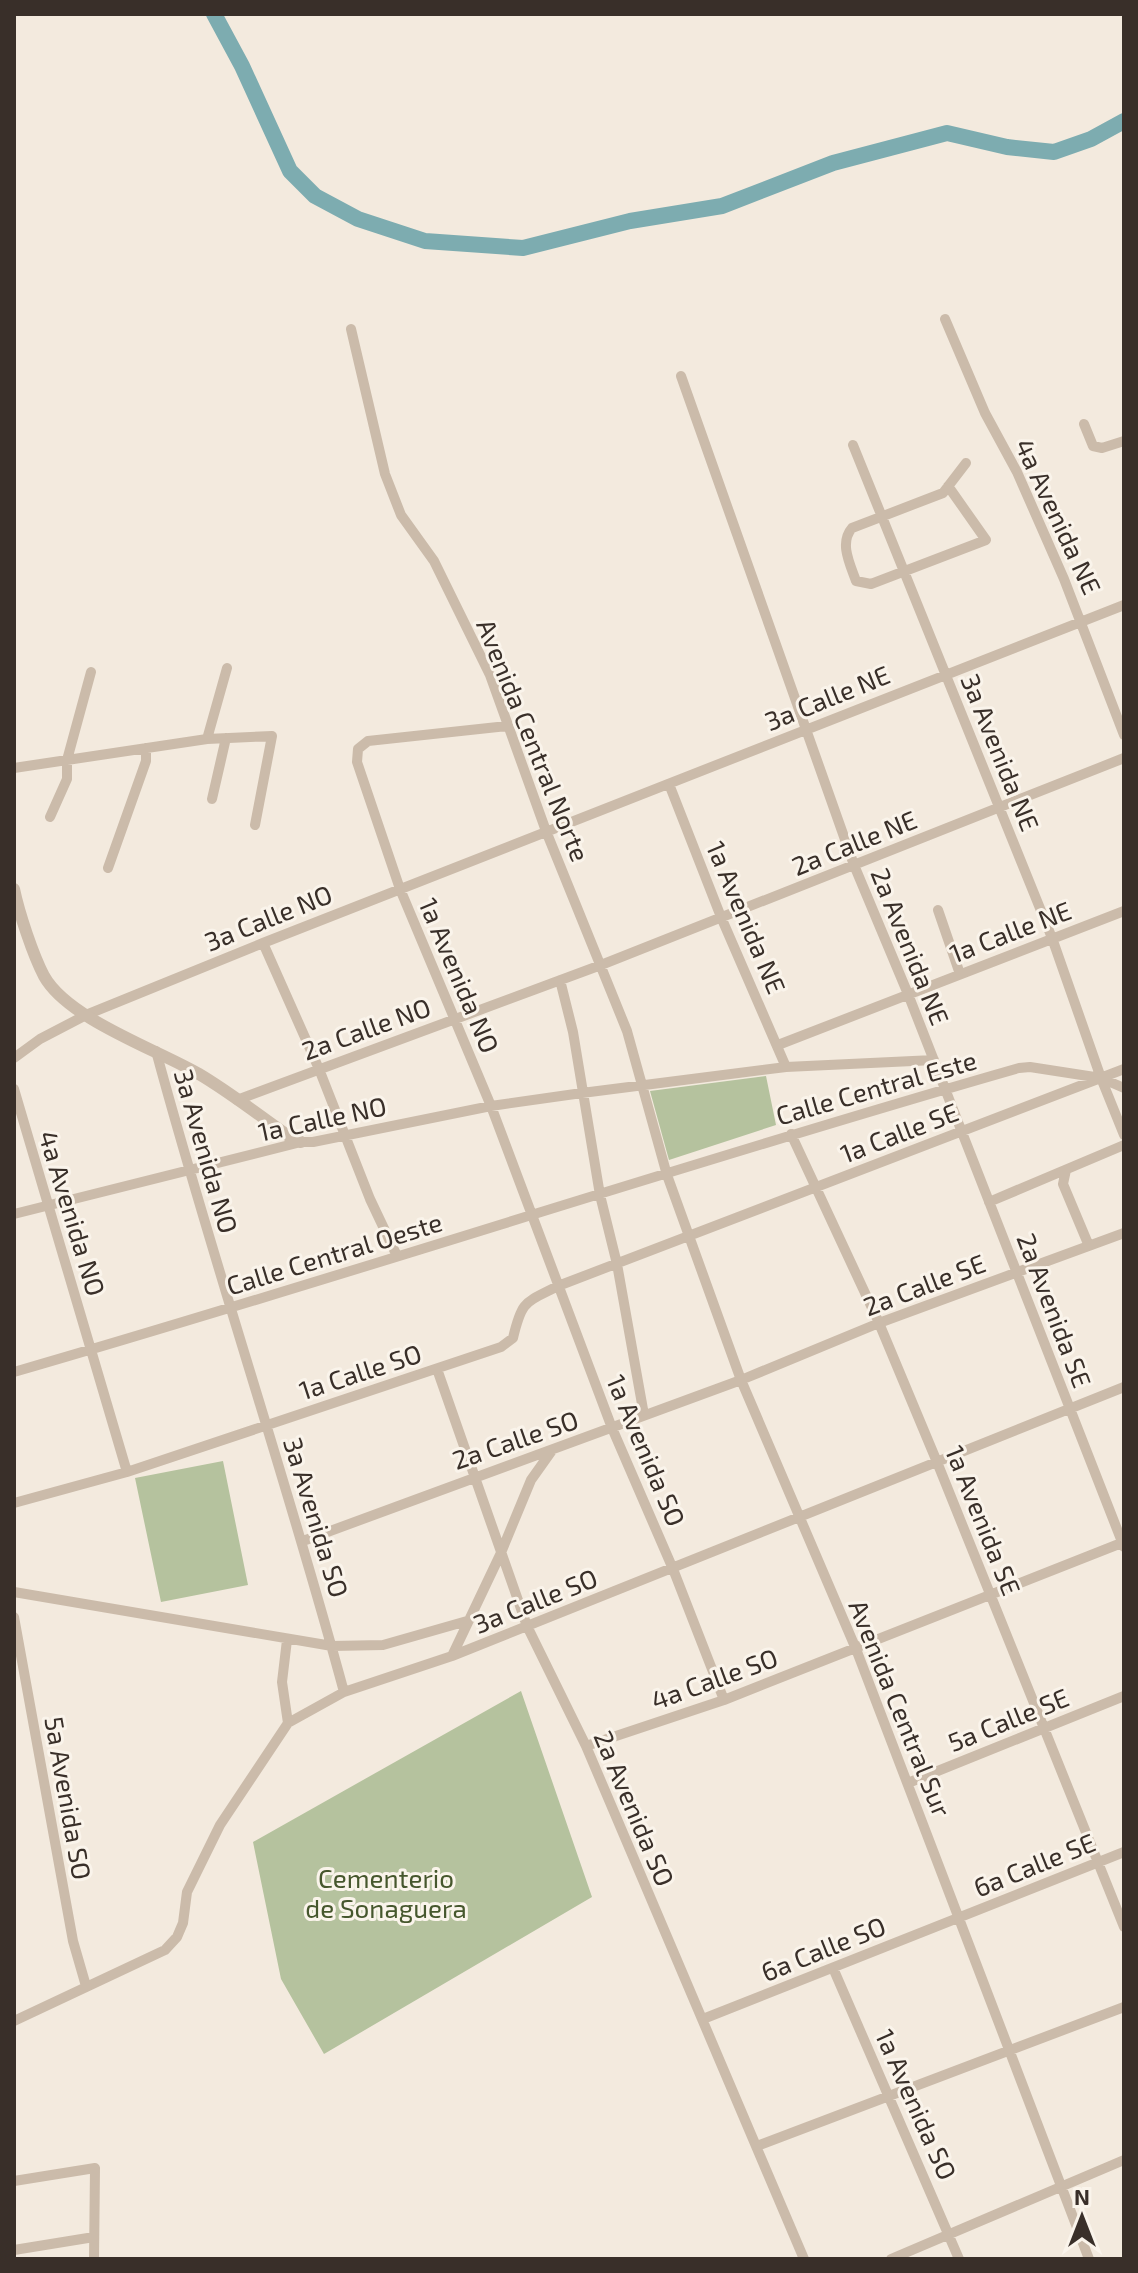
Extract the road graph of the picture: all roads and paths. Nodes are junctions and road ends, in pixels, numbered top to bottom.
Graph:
1 (945, 319) dead end
2 (351, 329) dead end
3 (681, 376) dead end
4 (1084, 424) dead end
5 (1124, 441) edge
6 (853, 445) dead end
7 (966, 463) dead end
8 (948, 486) junction
9 (882, 516) junction
10 (904, 572) junction
11 (1124, 605) edge
12 (1082, 622) junction
13 (227, 668) dead end
14 (91, 672) dead end
15 (945, 674) junction
16 (507, 726) junction
17 (804, 729) junction
18 (1124, 735) edge
19 (226, 738) junction
20 (207, 739) junction
21 (146, 748) junction
22 (1124, 758) edge
23 (67, 760) junction
24 (14, 768) edge
25 (669, 784) junction
26 (212, 799) dead end
27 (1001, 808) junction
28 (50, 817) dead end
29 (255, 825) dead end
30 (546, 831) junction
31 (854, 865) junction
32 (108, 868) dead end
33 (14, 889) edge
34 (400, 889) junction
35 (938, 910) dead end
36 (1124, 911) edge
37 (721, 917) junction
38 (1052, 938) junction
39 (263, 943) junction
40 (601, 965) junction
41 (960, 974) junction
42 (560, 980) junction
43 (908, 994) junction
44 (86, 1015) junction
45 (455, 1019) junction
46 (778, 1045) junction
47 (156, 1051) junction
48 (14, 1058) edge
49 (934, 1060) junction
50 (786, 1067) junction
51 (319, 1069) junction
52 (1124, 1069) edge
53 (1101, 1078) junction
54 (642, 1086) junction
55 (1124, 1088) edge
56 (14, 1089) edge
57 (945, 1089) junction
58 (582, 1093) junction
59 (237, 1100) junction
60 (491, 1106) junction
61 (962, 1131) junction
62 (791, 1134) junction
63 (1124, 1135) edge
64 (345, 1136) junction
65 (301, 1142) junction
66 (1124, 1145) edge
67 (1066, 1170) junction
68 (188, 1171) junction
69 (667, 1175) junction
70 (818, 1187) junction
71 (600, 1195) junction
72 (989, 1202) junction
73 (49, 1207) junction
74 (14, 1214) edge
75 (533, 1216) junction
76 (1124, 1233) edge
77 (689, 1237) junction
78 (1089, 1246) junction
79 (397, 1256) junction
80 (617, 1264) junction
81 (1017, 1272) junction
82 (558, 1286) junction
83 (231, 1308) junction
84 (879, 1323) junction
85 (91, 1350) junction
86 (437, 1369) junction
87 (14, 1372) edge
88 (741, 1380) junction
89 (1124, 1387) edge
90 (1070, 1407) junction
91 (644, 1415) junction
92 (266, 1425) junction
93 (612, 1428) junction
94 (553, 1449) junction
95 (937, 1462) junction
96 (127, 1472) junction
97 (474, 1477) junction
98 (14, 1503) edge
99 (799, 1517) junction
100 (303, 1541) junction
101 (1123, 1544) edge
102 (500, 1555) junction
103 (673, 1569) junction
104 (14, 1592) edge
105 (992, 1596) junction
106 (14, 1617) edge
107 (467, 1621) junction
108 (527, 1626) junction
109 (287, 1640) junction
110 (332, 1646) junction
111 (856, 1649) junction
112 (452, 1656) junction
113 (344, 1692) junction
114 (1124, 1696) edge
115 (724, 1700) junction
116 (288, 1723) junction
117 (1044, 1728) junction
118 (586, 1746) junction
119 (908, 1783) junction
120 (1124, 1852) edge
121 (1099, 1863) junction
122 (960, 1917) junction
123 (1124, 1927) edge
124 (833, 1968) junction
125 (86, 1986) junction
126 (1124, 2007) edge
127 (703, 2019) junction
128 (14, 2021) edge
129 (1010, 2052) junction
130 (889, 2097) junction
131 (757, 2146) junction
132 (1124, 2160) edge
133 (14, 2181) edge
134 (1061, 2186) junction
135 (949, 2234) junction
136 (94, 2237) junction
137 (14, 2250) edge
138 (94, 2259) edge
139 (804, 2259) edge
140 (891, 2259) edge
141 (959, 2259) edge
142 (1089, 2259) edge

1 - 12 street, 4a Avenida NE
2 - 16 street, Avenida Central Norte
3 - 17 street, 2a Avenida NE
4 - 5 street
6 - 9 street, 3a Avenida NE
7 - 8 street
8 - 9 street
8 - 10 street
9 - 10 street, 3a Avenida NE
9 - 10 street
10 - 15 street, 3a Avenida NE
11 - 12 street, 3a Calle NE
12 - 15 street, 3a Calle NE
12 - 18 street, 4a Avenida NE
13 - 20 street
14 - 23 street
15 - 17 street, 3a Calle NE
15 - 27 street, 3a Avenida NE
16 - 30 street, Avenida Central Norte
16 - 34 street, 1a Avenida NO
17 - 25 street, 3a Calle NE
17 - 31 street, 2a Avenida NE
19 - 20 street
19 - 26 street
19 - 29 street
20 - 21 street
21 - 23 street
21 - 32 street
22 - 27 street, 2a Calle NE
23 - 24 street
23 - 28 street
25 - 30 street, 3a Calle NE
25 - 37 street, 1a Avenida NE
27 - 31 street, 2a Calle NE
27 - 38 street, 3a Avenida NE
30 - 34 street, 3a Calle NO
30 - 40 street, Avenida Central Norte
31 - 37 street, 2a Calle NE
31 - 43 street, 2a Avenida NE
33 - 44 street
34 - 39 street, 3a Calle NO
34 - 45 street, 1a Avenida NO
35 - 41 street
36 - 38 street, 1a Calle NE
37 - 40 street, 2a Calle NE
37 - 46 street, 1a Avenida NE
38 - 41 street, 1a Calle NE
38 - 53 street, 3a Avenida NE
39 - 44 street, 3a Calle NO
39 - 51 street
40 - 42 street, 2a Calle NO
40 - 54 street, Avenida Central Norte
41 - 43 street, 1a Calle NE
42 - 45 street, 2a Calle NO
42 - 58 street
43 - 46 street, 1a Calle NE
43 - 49 street, 2a Avenida NE
44 - 47 street
44 - 48 street, 3a Calle NO
45 - 51 street, 2a Calle NO
45 - 60 street, 1a Avenida NO
46 - 50 street, 1a Avenida NE
47 - 59 street
47 - 68 street, 3a Avenida NO
49 - 50 street
49 - 57 street, 2a Avenida NE
50 - 54 street
51 - 59 street, 2a Calle NO
51 - 64 street
52 - 53 street, 1a Calle SE
53 - 55 street, Calle Central Este
53 - 57 street, Calle Central Este
53 - 61 street, 1a Calle SE
53 - 63 street, 3a Avenida NE
54 - 58 street, 1a Calle NO
54 - 69 street, Avenida Central Norte
56 - 73 street, 4a Avenida NO
57 - 61 street, 2a Avenida SE
57 - 62 street, Calle Central Este
58 - 60 street, 1a Calle NO
58 - 71 street
59 - 65 street
60 - 64 street, 1a Calle NO
60 - 75 street, 1a Avenida NO
61 - 70 street, 1a Calle SE
61 - 72 street, 2a Avenida SE
62 - 69 street, Calle Central Este
62 - 70 street, 1a Avenida SE
64 - 65 street, 1a Calle NO
64 - 79 street
65 - 68 street, 1a Calle NO
66 - 67 street
67 - 72 street
67 - 78 street
68 - 73 street, 1a Calle NO
68 - 83 street, 3a Avenida NO
69 - 71 street, Calle Central Oeste
69 - 77 street, Avenida Central Sur
70 - 77 street, 1a Calle SE
70 - 84 street, 1a Avenida SE
71 - 75 street, Calle Central Oeste
71 - 80 street
72 - 81 street, 2a Avenida SE
73 - 74 street, 1a Calle NO
73 - 85 street, 4a Avenida NO
75 - 79 street, Calle Central Oeste
75 - 82 street, 1a Avenida SO
76 - 78 street, 2a Calle SE
77 - 80 street, 1a Calle SO
77 - 88 street, Avenida Central Sur
78 - 81 street, 2a Calle SE
79 - 83 street, Calle Central Oeste
80 - 82 street, 1a Calle SO
80 - 91 street
81 - 84 street, 2a Calle SE
81 - 90 street, 2a Avenida SE
82 - 86 street, 1a Calle SO
82 - 93 street, 1a Avenida SO
83 - 85 street, Calle Central Oeste
83 - 92 street, 3a Avenida SO
84 - 88 street, 2a Calle SE
84 - 95 street, 1a Avenida SE
85 - 87 street, Calle Central Oeste
85 - 96 street, 4a Avenida NO
86 - 92 street, 1a Calle SO
86 - 97 street, 2a Avenida SO
88 - 91 street, 2a Calle SO
88 - 99 street, Avenida Central Sur
89 - 90 street, 3a Calle SO
90 - 95 street, 3a Calle SO
90 - 101 street, 2a Avenida SE
91 - 93 street, 2a Calle SO
92 - 96 street, 1a Calle SO
92 - 100 street, 3a Avenida SO
93 - 94 street, 2a Calle SO
93 - 103 street, 1a Avenida SO
94 - 97 street, 2a Calle SO
94 - 102 street
95 - 99 street, 3a Calle SO
95 - 105 street, 1a Avenida SE
96 - 98 street, 1a Calle SO
97 - 100 street, 2a Calle SO
97 - 102 street, 2a Avenida SO
99 - 103 street, 3a Calle SO
99 - 111 street, Avenida Central Sur
100 - 110 street, 3a Avenida SO
101 - 105 street, 4a Calle SO
102 - 107 street
102 - 108 street, 2a Avenida SO
103 - 108 street, 3a Calle SO
103 - 115 street, 1a Avenida SO
104 - 109 street
105 - 111 street, 4a Calle SO
105 - 117 street, 1a Avenida SE
106 - 125 street, 5a Avenida SO
107 - 110 street
107 - 112 street
108 - 112 street, 3a Calle SO
108 - 118 street, 2a Avenida SO
109 - 110 street
109 - 116 street
110 - 113 street, 3a Avenida SO
111 - 115 street, 4a Calle SO
111 - 119 street, Avenida Central Sur
112 - 113 street, 3a Calle SO
113 - 116 street, 3a Calle SO
114 - 117 street, 5a Calle SE
115 - 118 street, 4a Calle SO
116 - 125 street
117 - 119 street, 5a Calle SE
117 - 121 street, 1a Avenida SE
118 - 127 street, 2a Avenida SO
119 - 122 street, Avenida Central Sur
120 - 121 street, 6a Calle SE
121 - 122 street, 6a Calle SE
121 - 123 street, 1a Avenida SE
122 - 124 street, 6a Calle SO
122 - 129 street, Avenida Central Sur
124 - 127 street, 6a Calle SO
124 - 130 street, 1a Avenida SO
125 - 128 street
126 - 129 street
127 - 131 street, 2a Avenida SO
129 - 130 street
129 - 134 street, Avenida Central Sur
130 - 131 street
130 - 135 street, 1a Avenida SO
131 - 139 street, 2a Avenida SO
132 - 134 street
133 - 136 street
134 - 135 street
134 - 142 street, Avenida Central Sur
135 - 140 street
135 - 141 street, 1a Avenida SO
136 - 137 street
136 - 138 street

